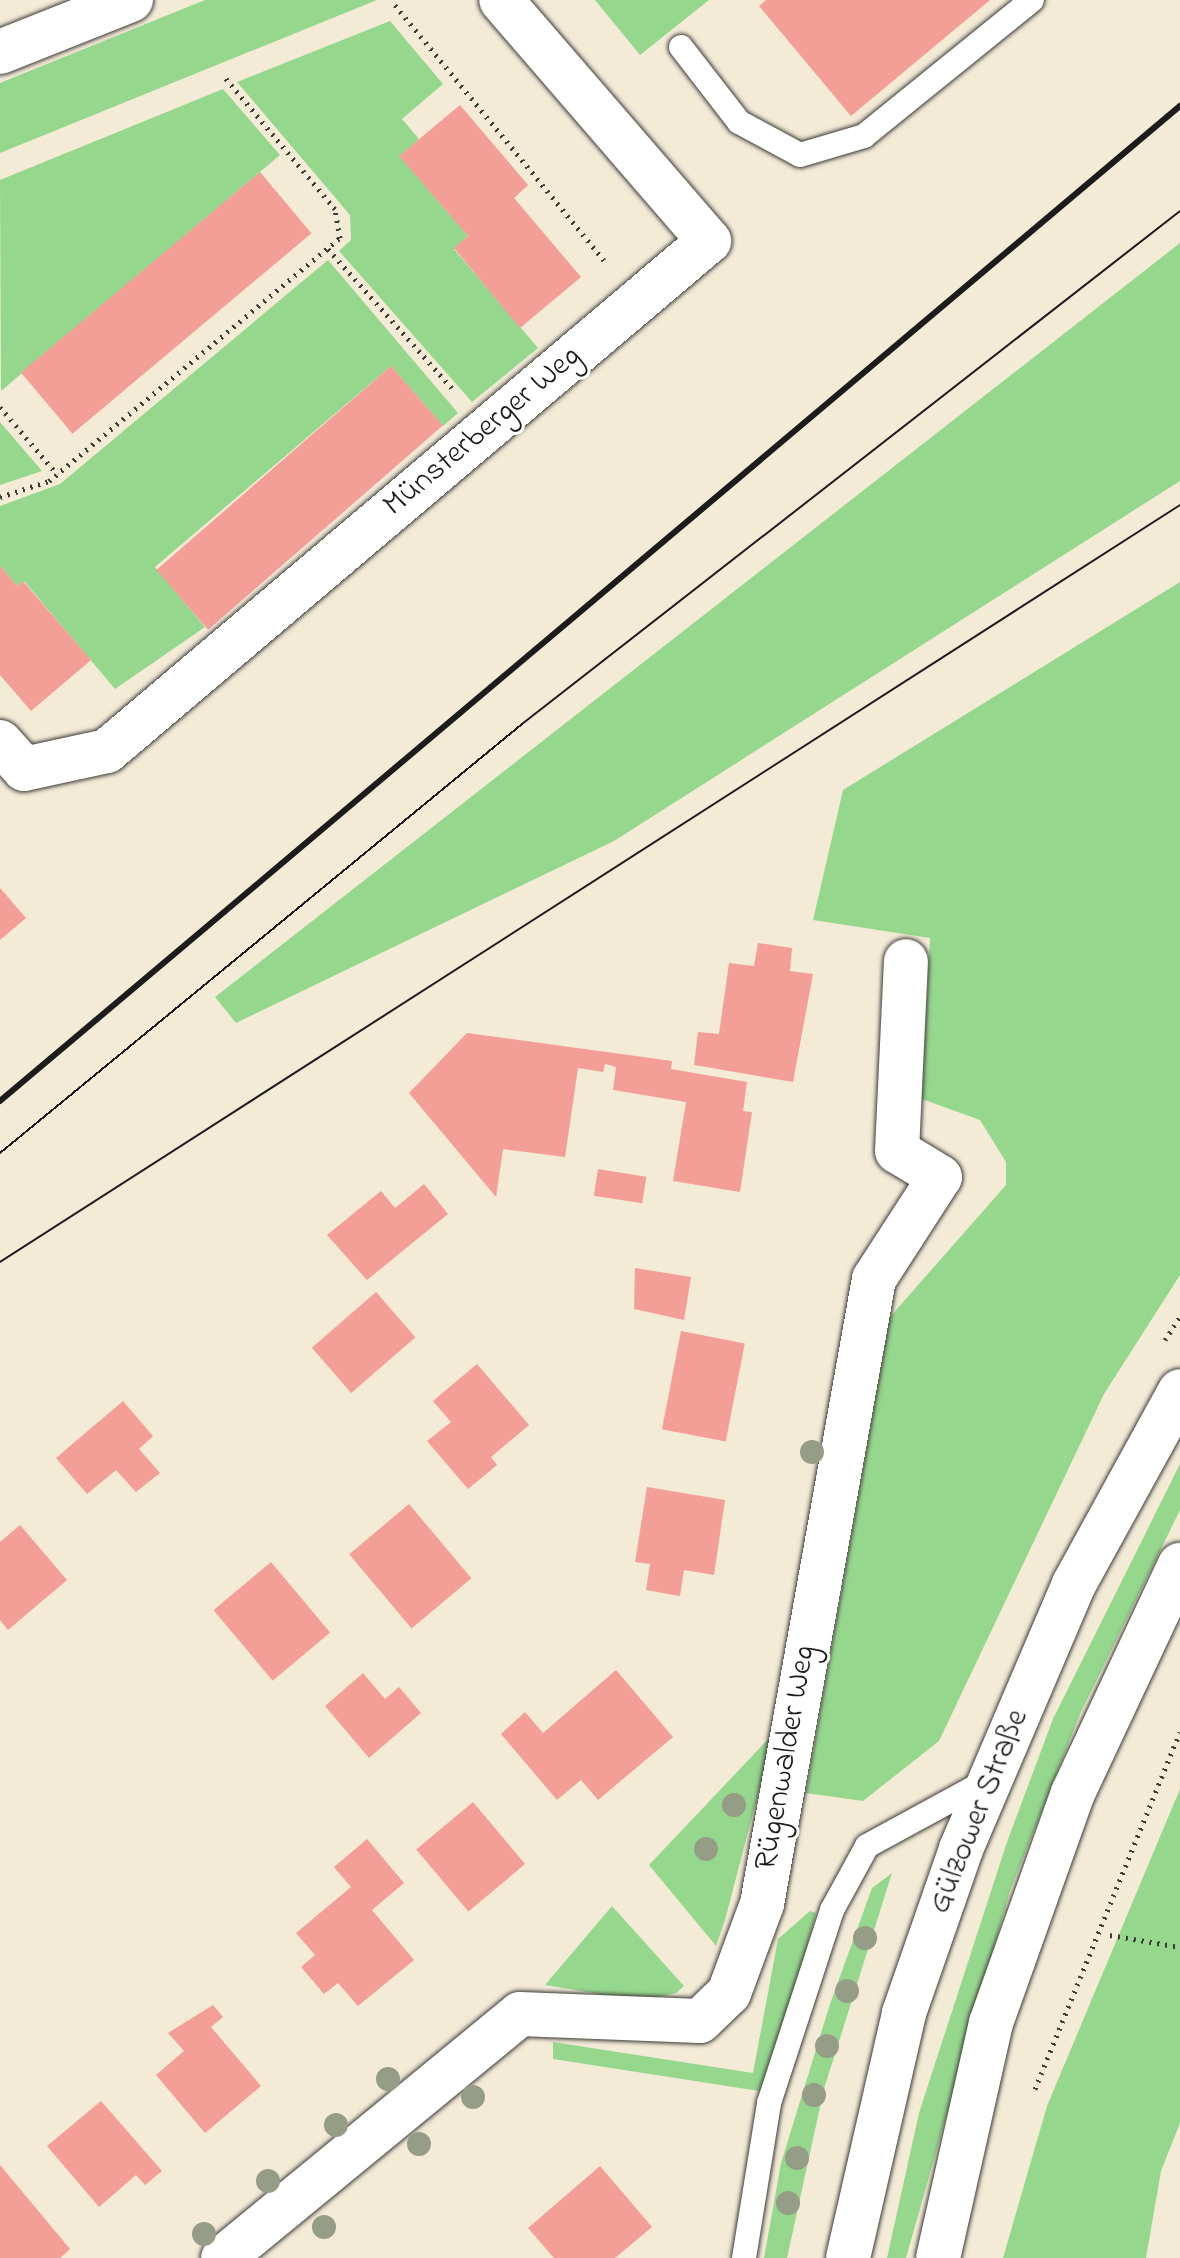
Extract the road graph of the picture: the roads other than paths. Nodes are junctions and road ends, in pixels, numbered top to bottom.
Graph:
1 (131, 0) edge
2 (501, 0) edge
3 (1032, 0) edge
4 (681, 47) dead end
5 (0, 52) edge
6 (0, 742) edge
7 (906, 961) dead end
8 (1180, 1391) edge
9 (1180, 1565) edge
10 (990, 1779) junction
11 (223, 2258) edge
12 (744, 2258) edge
13 (848, 2258) edge
14 (938, 2258) edge

1 - 5 street
2 - 6 street, Münsterberger Weg
3 - 4 lane
7 - 11 street, Rügenwalder Weg
8 - 10 street, Gülzower Straße
9 - 14 street
10 - 12 lane
10 - 13 street, Gülzower Straße

